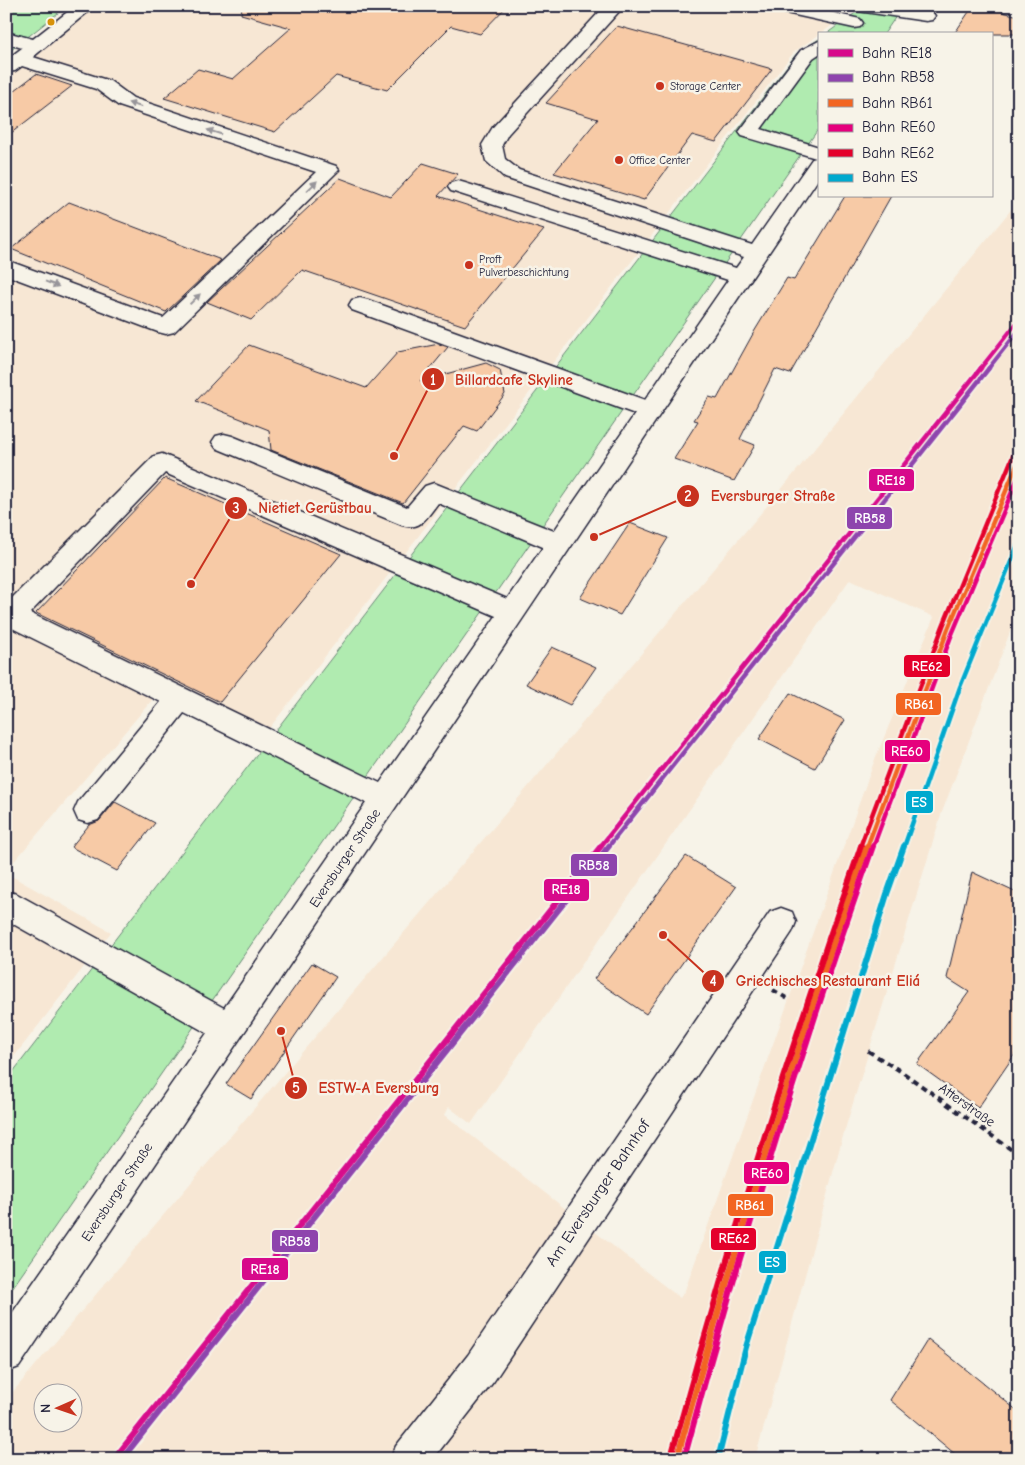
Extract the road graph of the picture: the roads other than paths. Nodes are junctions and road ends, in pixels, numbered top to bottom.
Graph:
1 (86, 6) edge
2 (615, 6) edge
3 (778, 6) edge
4 (929, 11) edge
5 (862, 13) edge
6 (840, 32) edge
7 (914, 32) edge
8 (6, 37) edge
9 (36, 46) junction
10 (818, 47) edge
11 (13, 64) edge
12 (818, 153) edge
13 (818, 164) edge
14 (458, 187) dead end
15 (757, 254) junction
16 (6, 267) edge
17 (741, 277) junction
18 (360, 305) dead end
19 (650, 411) junction
20 (224, 442) dead end
21 (560, 544) junction
22 (513, 612) junction
23 (180, 698) junction
24 (386, 799) junction
25 (88, 810) dead end
26 (6, 904) edge
27 (781, 922) dead end
28 (229, 1028) junction
29 (6, 1354) edge
30 (409, 1459) edge

1 - 9 street
2 - 15 street
3 - 5 street
4 - 5 street
4 - 7 street
5 - 6 street
8 - 9 street
9 - 11 street
10 - 12 street
16 -> 11 street
13 - 15 street, Eversburger Straße
14 - 17 street
15 - 17 street, Eversburger Straße
17 - 19 street, Eversburger Straße
18 - 19 street
19 - 21 street, Eversburger Straße
20 - 21 street
21 - 22 street, Eversburger Straße
22 - 23 street
22 - 24 street, Eversburger Straße
23 - 24 street
23 - 25 street
24 - 28 street, Eversburger Straße
26 - 28 street
27 - 30 street, Am Eversburger Bahnhof
28 - 29 street, Eversburger Straße

